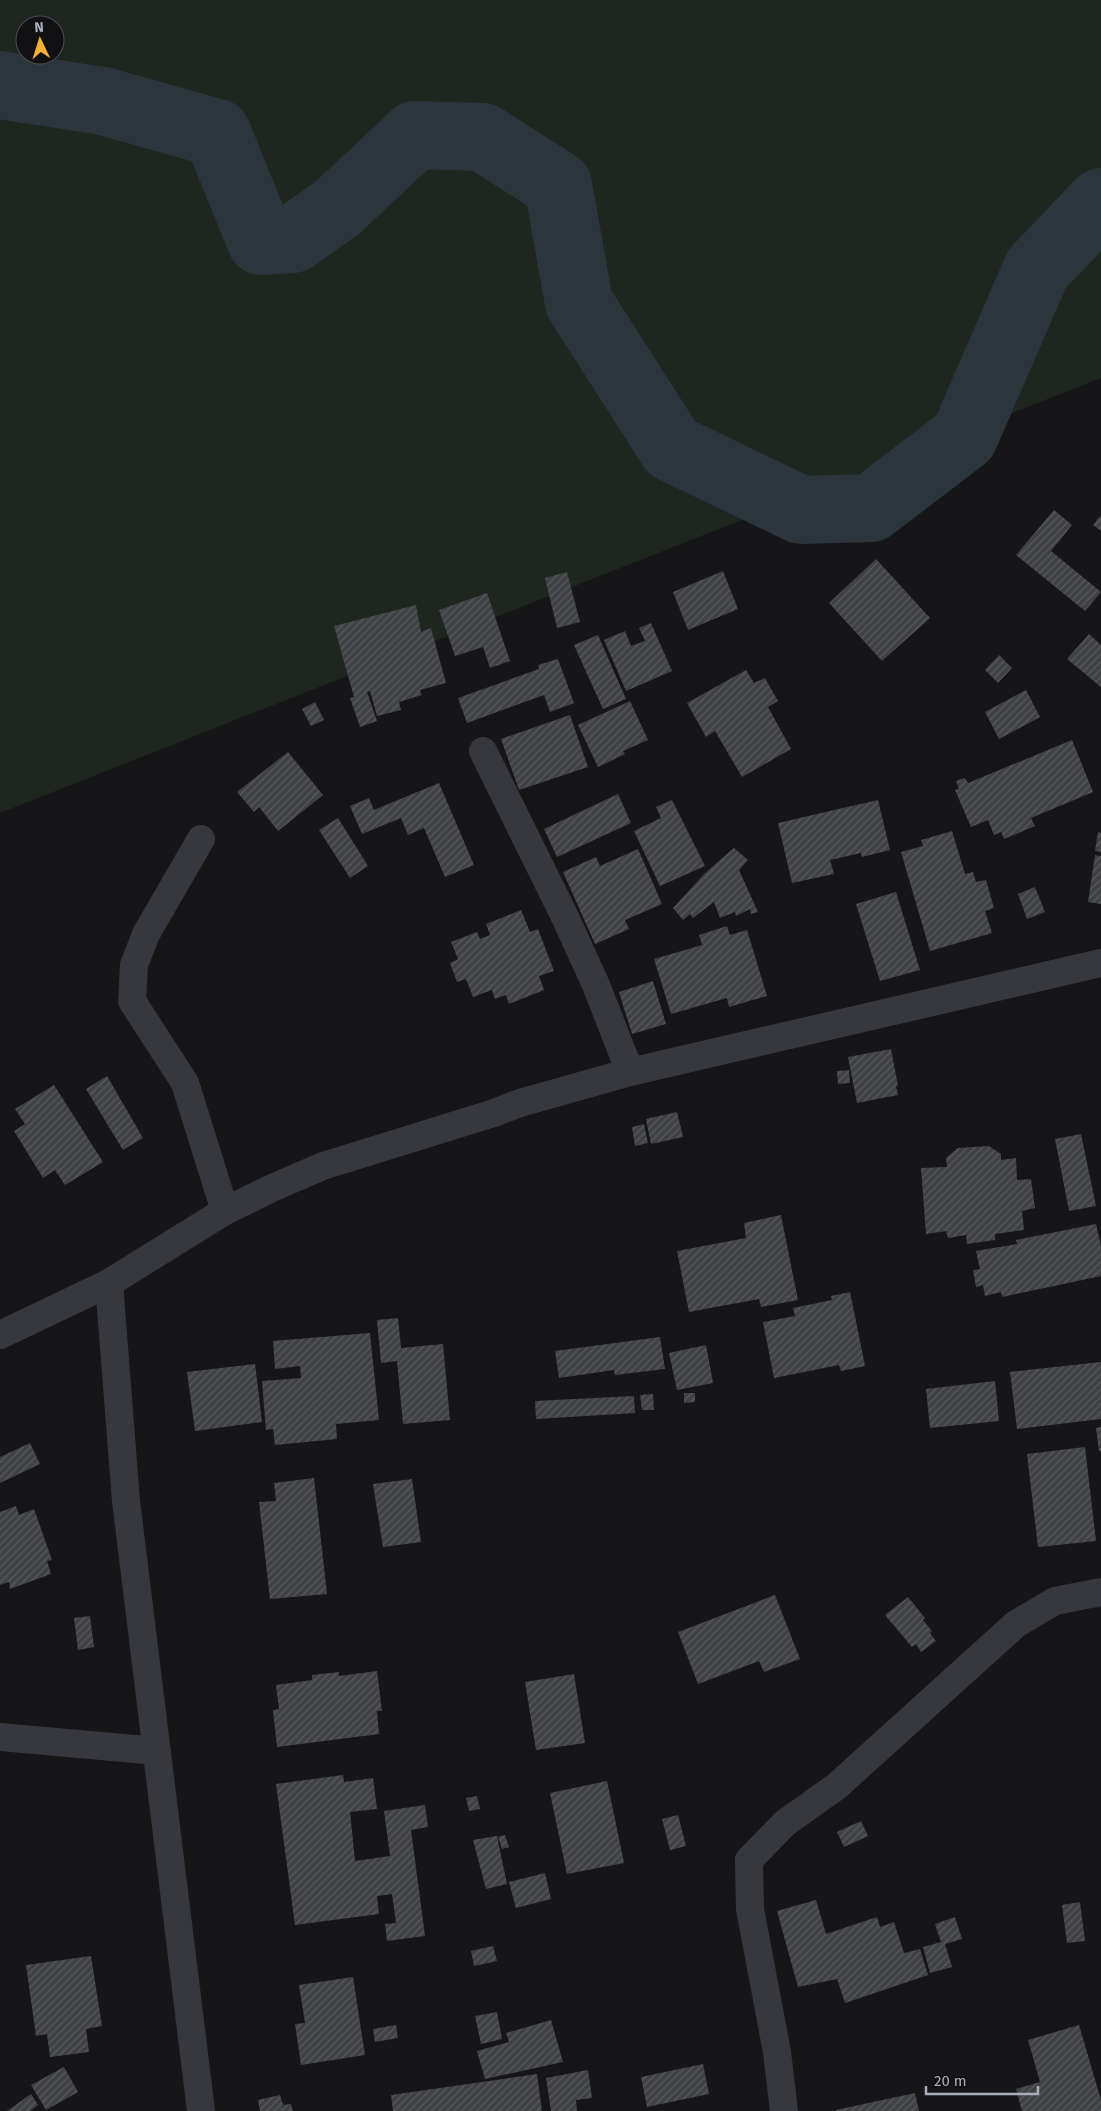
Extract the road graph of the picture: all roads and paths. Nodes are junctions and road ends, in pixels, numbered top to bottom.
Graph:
1 (483, 751) dead end
2 (201, 838) dead end
3 (1101, 963) edge
4 (630, 1072) junction
5 (225, 1211) junction
6 (109, 1283) junction
7 (0, 1335) edge
8 (1101, 1592) edge
9 (0, 1736) edge
10 (157, 1751) junction
11 (201, 2111) edge
12 (784, 2111) edge

1 - 4 street
2 - 5 street
3 - 4 street
4 - 5 street
5 - 6 street
6 - 7 street
6 - 10 street
8 - 12 street
9 - 10 street
10 - 11 street

